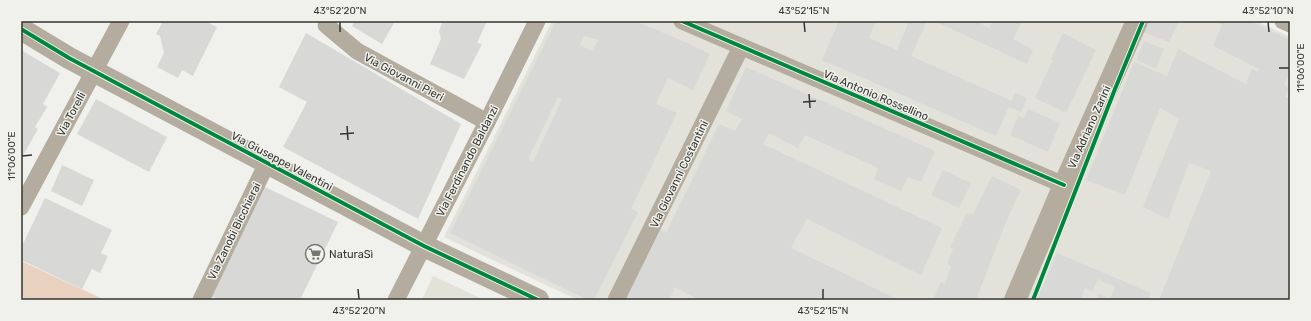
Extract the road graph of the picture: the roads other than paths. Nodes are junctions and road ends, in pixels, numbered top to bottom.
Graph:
1 (121, 21) edge
2 (537, 21) edge
3 (682, 21) edge
4 (1137, 21) edge
5 (1283, 21) edge
6 (324, 22) edge
7 (1290, 24) edge
8 (21, 29) edge
9 (741, 47) junction
10 (95, 70) junction
11 (487, 122) junction
12 (267, 163) junction
13 (1064, 185) junction
14 (21, 206) edge
15 (424, 246) junction
16 (201, 300) edge
17 (396, 300) edge
18 (538, 300) edge
19 (616, 300) edge
20 (1015, 300) edge

1 - 10 street, Via Torelli
2 - 11 street, Via Ferdinando Baldanzi
3 - 9 street, Via Antonio Rossellino
4 - 13 street, Via Adriano Zarini
5 - 7 street
6 - 11 street, Via Giovanni Pieri
8 - 10 street, Via Giuseppe Valentini
9 - 13 street, Via Antonio Rossellino
9 - 19 street, Via Giovanni Costantini
10 - 12 street, Via Giuseppe Valentini
10 - 14 street, Via Torelli
11 - 15 street, Via Ferdinando Baldanzi
12 - 15 street, Via Giuseppe Valentini
12 - 16 street, Via Zanobi Bicchierai
13 - 20 street, Via Adriano Zarini
15 - 17 street, Via Ferdinando Baldanzi
15 - 18 street, Via Giuseppe Valentini

